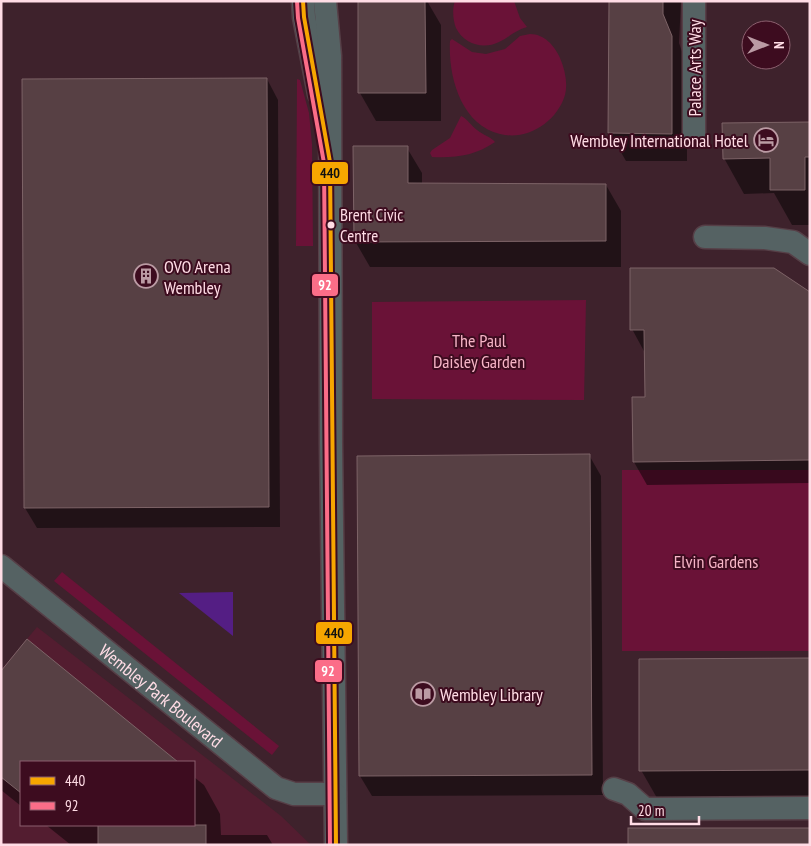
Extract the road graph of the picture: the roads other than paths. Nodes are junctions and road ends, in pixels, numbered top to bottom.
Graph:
1 (302, 1) edge
2 (325, 1) edge
3 (694, 1) edge
4 (694, 134) dead end
5 (330, 162) junction
6 (705, 237) dead end
7 (810, 254) edge
8 (1, 566) edge
9 (614, 788) dead end
10 (335, 794) junction
11 (810, 808) edge
12 (336, 845) edge

1 - 5 street
2 - 5 street
3 - 4 street, Palace Arts Way
5 - 10 street
6 - 7 street
8 - 10 street, Wembley Park Boulevard
9 - 11 street
10 - 12 street

